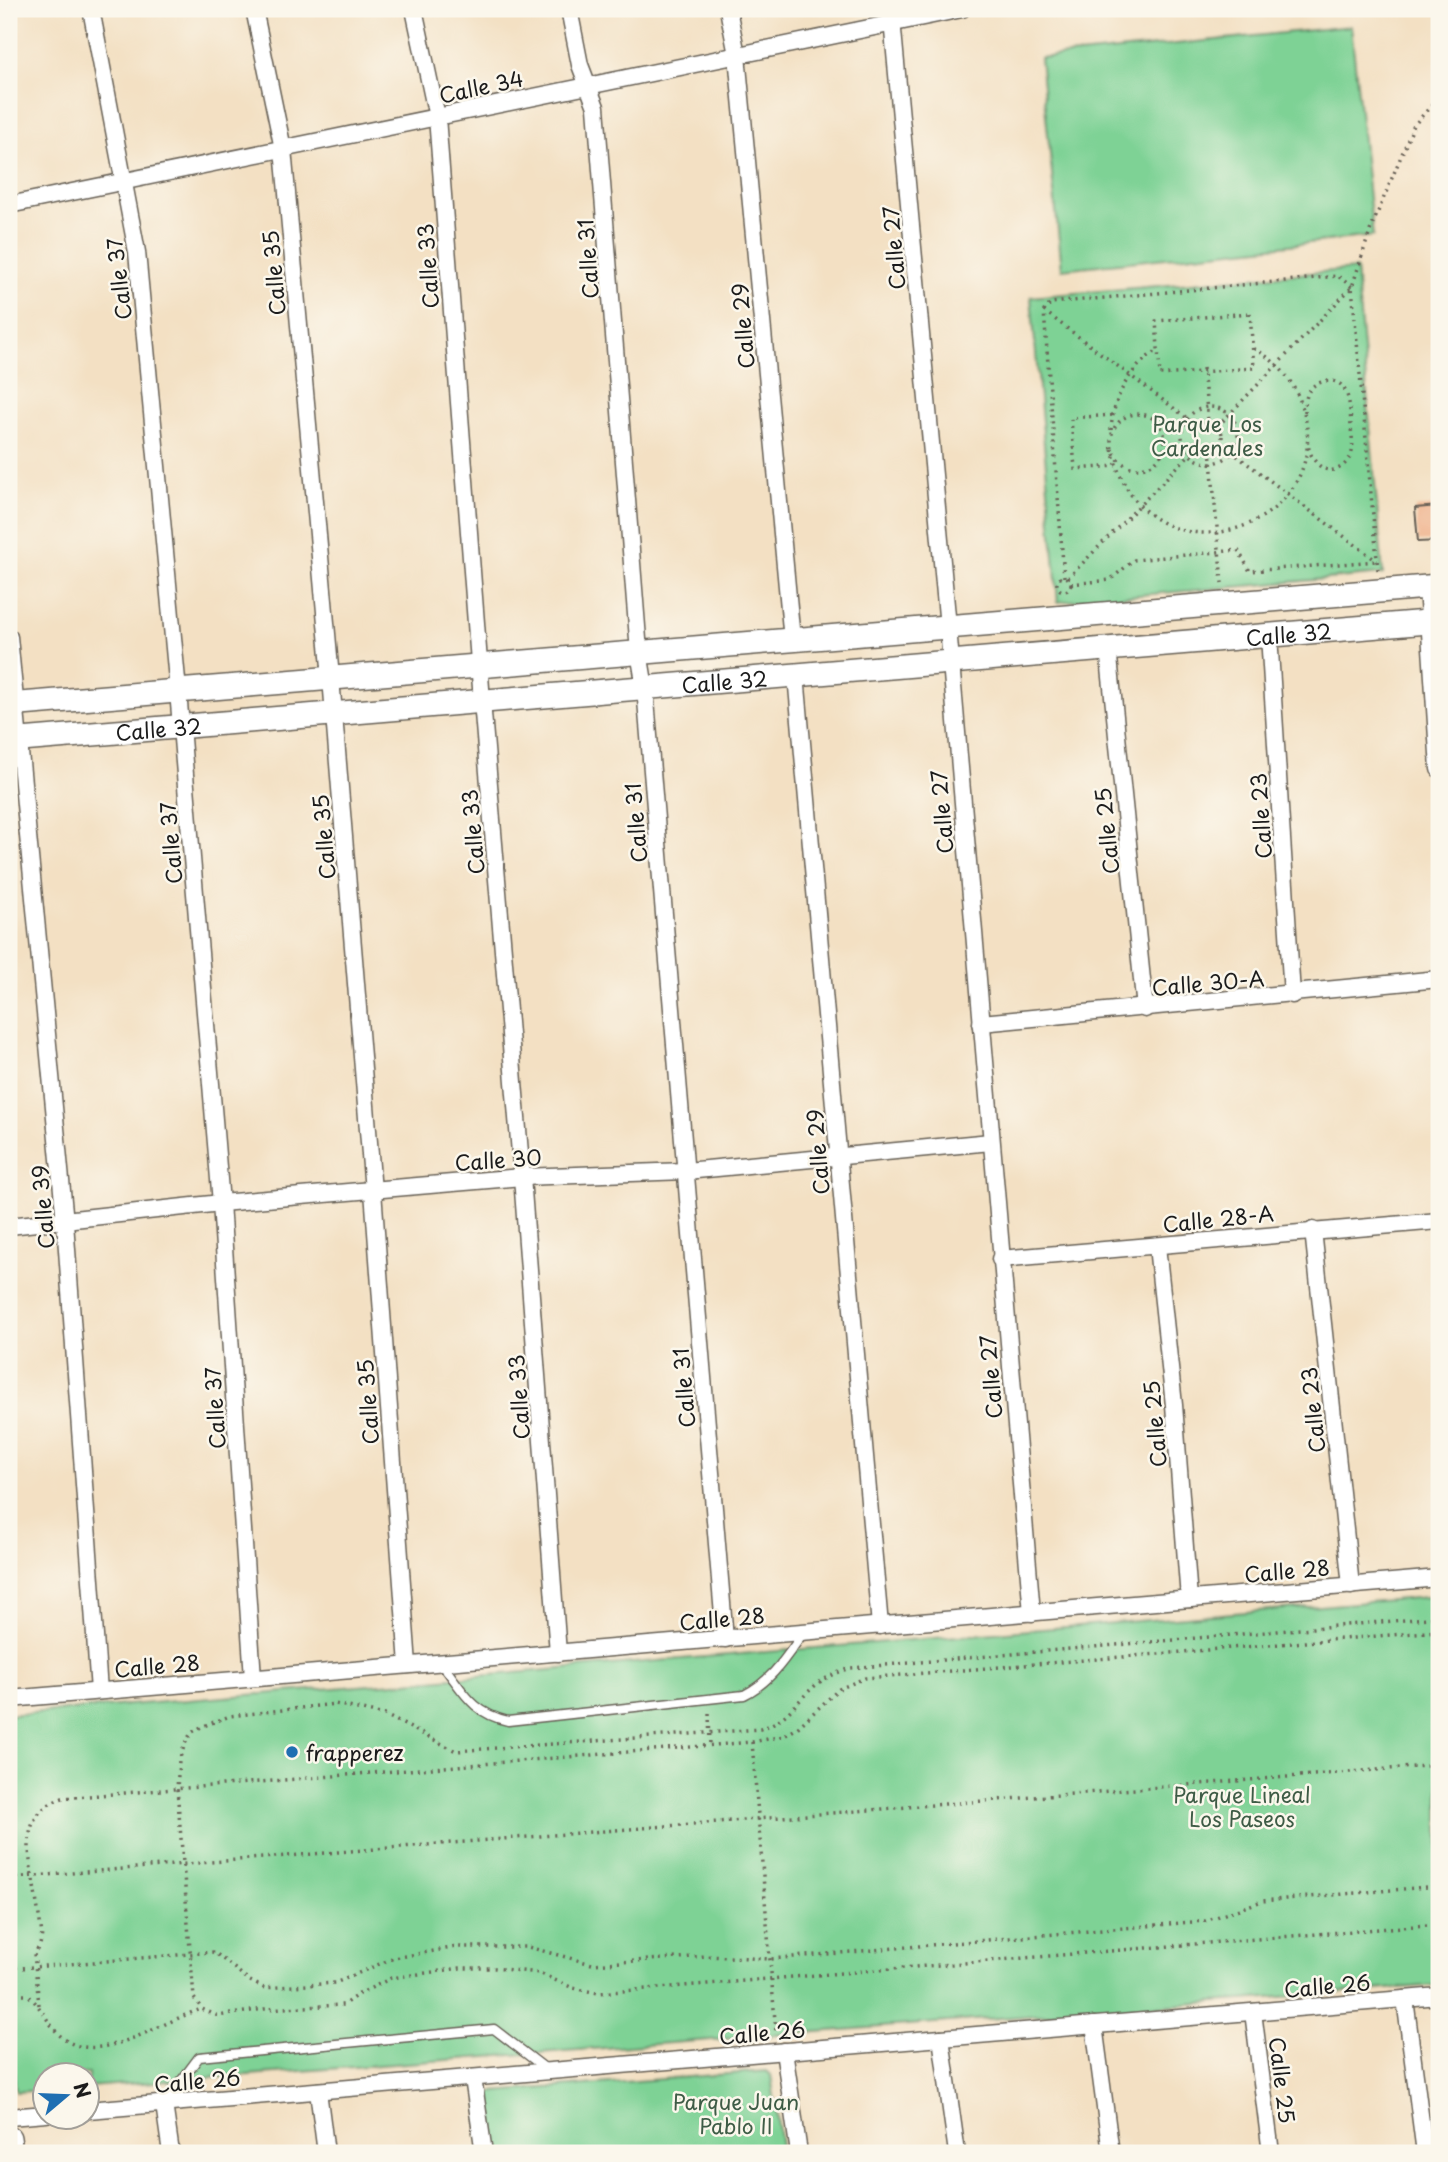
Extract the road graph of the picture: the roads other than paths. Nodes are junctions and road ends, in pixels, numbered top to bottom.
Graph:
1 (91, 9) edge
2 (254, 9) edge
3 (414, 9) edge
4 (569, 9) edge
5 (728, 9) edge
6 (962, 9) edge
7 (892, 16) edge
8 (737, 55) junction
9 (589, 85) junction
10 (437, 117) junction
11 (283, 149) junction
12 (125, 181) junction
13 (9, 205) edge
14 (1433, 586) edge
15 (1434, 621) edge
16 (947, 627) junction
17 (1269, 635) junction
18 (9, 637) edge
19 (792, 640) junction
20 (1108, 649) junction
21 (639, 652) junction
22 (950, 662) junction
23 (479, 666) junction
24 (796, 675) junction
25 (331, 678) junction
26 (645, 688) junction
27 (178, 691) junction
28 (482, 701) junction
29 (12, 705) edge
30 (334, 714) junction
31 (181, 727) junction
32 (13, 741) edge
33 (1439, 769) edge
34 (1439, 979) edge
35 (1292, 995) junction
36 (1145, 1009) junction
37 (981, 1023) junction
38 (991, 1142) junction
39 (839, 1157) junction
40 (686, 1171) junction
41 (522, 1177) junction
42 (373, 1191) junction
43 (221, 1203) junction
44 (1439, 1221) edge
45 (65, 1222) junction
46 (9, 1226) edge
47 (1313, 1230) junction
48 (1157, 1246) junction
49 (1000, 1259) junction
50 (1439, 1578) edge
51 (1350, 1586) junction
52 (1189, 1599) junction
53 (1032, 1613) junction
54 (880, 1626) junction
55 (804, 1632) junction
56 (725, 1639) junction
57 (558, 1653) junction
58 (441, 1663) junction
59 (408, 1665) junction
60 (253, 1678) junction
61 (99, 1692) junction
62 (9, 1699) edge
63 (1439, 1996) edge
64 (1405, 1999) junction
65 (1253, 2012) junction
66 (1094, 2025) junction
67 (941, 2038) junction
68 (784, 2051) junction
69 (549, 2071) junction
70 (473, 2078) junction
71 (318, 2091) junction
72 (164, 2104) junction
73 (102, 2109) edge
74 (32, 2115) edge
75 (9, 2117) edge
76 (9, 2138) edge
77 (11, 2153) edge
78 (171, 2153) edge
79 (326, 2153) edge
80 (484, 2153) edge
81 (799, 2153) edge
82 (957, 2153) edge
83 (1111, 2153) edge
84 (1271, 2153) edge
85 (1425, 2153) edge

1 - 12 street, Calle 37
2 - 11 street, Calle 35
3 - 10 street, Calle 33
4 - 9 street, Calle 31
5 - 8 street, Calle 29
6 - 7 street, Calle 34
7 - 8 street, Calle 34
7 - 16 street, Calle 27
8 - 9 street, Calle 34
8 - 19 street, Calle 29
9 - 10 street, Calle 34
9 - 21 street, Calle 31
10 - 11 street, Calle 34
10 - 23 street, Calle 33
11 - 12 street, Calle 34
11 - 25 street, Calle 35
12 - 13 street, Calle 34
12 - 27 street, Calle 37
14 - 15 street
14 - 16 street, Calle 32
15 - 17 street, Calle 32
15 - 33 street
16 - 19 street, Calle 32
16 - 22 street, Calle 27
17 - 20 street, Calle 32
17 - 35 street, Calle 23
18 - 29 street, Calle 39
19 - 21 street, Calle 32
20 - 22 street, Calle 32
20 - 36 street, Calle 25
21 - 23 street, Calle 32
21 - 26 street, Calle 31
22 - 24 street, Calle 32
22 - 37 street, Calle 27
23 - 25 street, Calle 32
23 - 28 street, Calle 33
24 - 26 street, Calle 32
24 - 39 street, Calle 29
25 - 27 street, Calle 32
25 - 30 street, Calle 35
26 - 28 street, Calle 32
26 - 40 street, Calle 31
27 - 29 street, Calle 32
27 - 31 street, Calle 37
28 - 30 street, Calle 32
28 - 41 street, Calle 33
29 - 32 street, Calle 39
30 - 31 street, Calle 32
30 - 42 street, Calle 35
31 - 32 street, Calle 32
31 - 43 street, Calle 37
32 - 45 street, Calle 39
34 - 35 street, Calle 30-A
35 - 36 street, Calle 30-A
36 - 37 street, Calle 30-A
37 - 38 street, Calle 27
38 - 39 street, Calle 30
38 - 49 street, Calle 27
39 - 40 street, Calle 30
39 - 54 street, Calle 29
40 - 41 street, Calle 30
40 - 56 street, Calle 31
41 - 42 street, Calle 30
41 - 57 street, Calle 33
42 - 43 street, Calle 30
42 - 59 street, Calle 35
43 - 45 street, Calle 30
43 - 60 street, Calle 37
44 - 47 street, Calle 28-A
45 - 46 street, Calle 30
45 - 61 street, Calle 39
47 - 48 street, Calle 28-A
47 - 51 street, Calle 23
48 - 49 street, Calle 28-A
48 - 52 street, Calle 25
49 - 53 street, Calle 27
50 - 51 street, Calle 28
51 - 52 street, Calle 28
52 - 53 street, Calle 28
53 - 54 street, Calle 28
54 - 55 street, Calle 28
55 - 56 street, Calle 28
55 - 58 lane
56 - 57 street, Calle 28
57 - 58 street, Calle 28
58 - 59 street, Calle 28
59 - 60 street, Calle 28
60 - 61 street, Calle 28
61 - 62 street, Calle 28
63 - 64 street, Calle 26
64 - 65 street, Calle 26
64 - 85 street
65 - 66 street, Calle 26
65 - 84 street, Calle 25
66 - 67 street, Calle 26
66 - 83 street
67 - 68 street, Calle 26
67 - 82 street
68 - 69 street, Calle 26
68 - 81 street
69 - 70 street, Calle 26
69 - 72 lane
70 - 71 street, Calle 26
70 - 80 street
71 - 72 street, Calle 26
71 - 79 street
72 - 73 street, Calle 26
72 - 78 street
74 - 75 street
76 - 77 street

